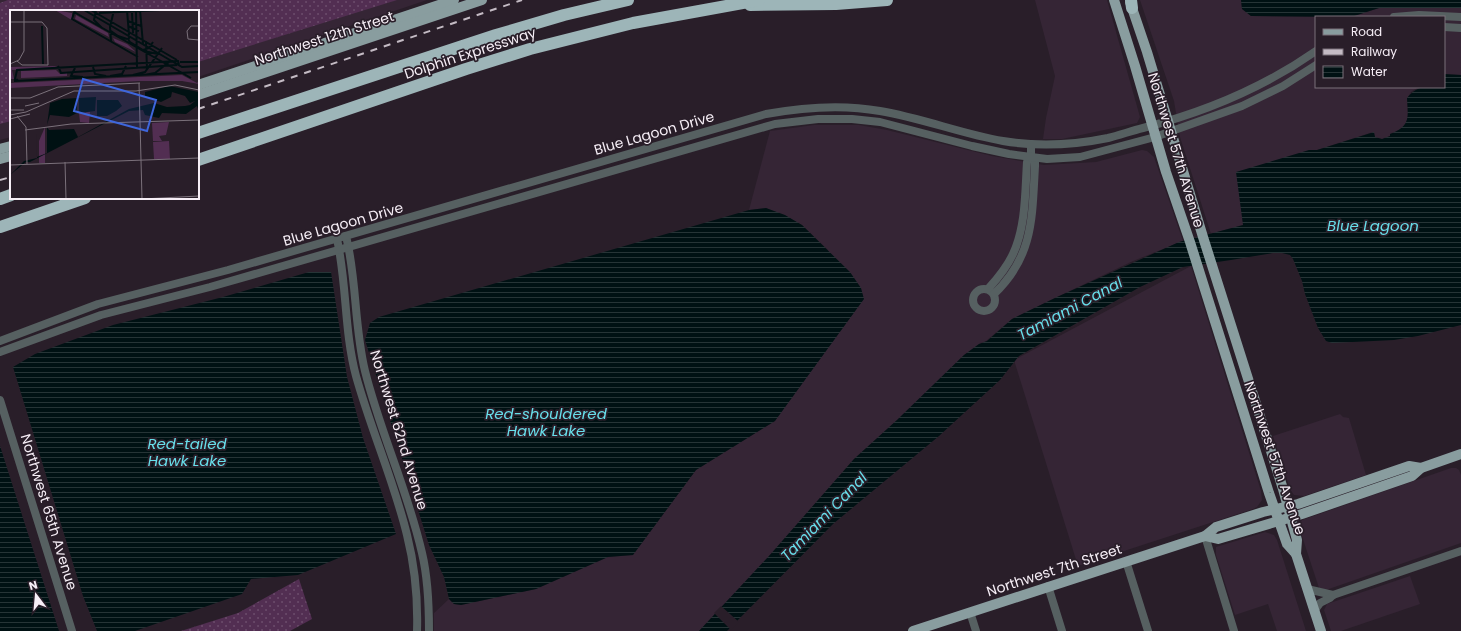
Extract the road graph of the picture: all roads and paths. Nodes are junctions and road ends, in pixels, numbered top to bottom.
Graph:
1 (454, 0) edge
2 (482, 0) edge
3 (628, 0) edge
4 (759, 0) edge
5 (887, 0) edge
6 (1114, 0) edge
7 (1131, 3) edge
8 (729, 5) junction
9 (1118, 12) junction
10 (1445, 16) edge
11 (1461, 17) edge
12 (1445, 27) edge
13 (1461, 28) edge
14 (1147, 52) junction
15 (1315, 52) edge
16 (1315, 66) edge
17 (199, 85) edge
18 (199, 95) edge
19 (882, 111) junction
20 (880, 122) junction
21 (1152, 126) junction
22 (1169, 126) junction
23 (199, 133) edge
24 (1155, 137) junction
25 (1031, 144) junction
26 (658, 145) junction
27 (10, 146) edge
28 (0, 149) edge
29 (10, 156) edge
30 (1031, 157) junction
31 (656, 158) junction
32 (0, 159) edge
33 (199, 160) edge
34 (10, 195) edge
35 (0, 199) edge
36 (82, 199) edge
37 (0, 227) edge
38 (346, 236) junction
39 (337, 239) junction
40 (349, 248) junction
41 (339, 250) junction
42 (991, 292) dead end
43 (1215, 322) junction
44 (0, 341) edge
45 (1237, 346) junction
46 (0, 352) edge
47 (1225, 353) junction
48 (1246, 374) junction
49 (0, 400) edge
50 (1461, 454) edge
51 (1421, 468) junction
52 (1287, 506) junction
53 (1275, 509) junction
54 (1290, 517) junction
55 (1279, 520) junction
56 (1205, 536) junction
57 (1461, 551) edge
58 (1296, 554) junction
59 (1126, 561) junction
60 (1048, 586) junction
61 (1307, 590) junction
62 (1332, 595) junction
63 (1314, 611) junction
64 (970, 612) junction
65 (72, 631) edge
66 (417, 631) edge
67 (429, 631) edge
68 (913, 631) edge
69 (976, 631) edge
70 (1062, 631) edge
71 (1148, 631) edge
72 (1234, 631) edge
73 (1321, 631) edge

1 - 17 main road, Northwest 12th Street
2 - 18 main road, Northwest 12th Street
3 - 23 highway, Dolphin Expressway
4 - 8 highway, Dolphin Expressway
5 - 8 highway
6 - 9 main road, Northwest 57th Avenue
7 - 14 main road, Northwest 57th Avenue
8 - 33 highway, Dolphin Expressway
9 - 14 main road
9 - 21 main road, Northwest 57th Avenue
10 - 11 street
12 - 13 street
14 - 22 main road, Northwest 57th Avenue
15 - 22 street, Blue Lagoon Drive
16 - 22 street, Blue Lagoon Drive
19 - 20 street
19 - 25 street, Blue Lagoon Drive
19 - 26 street, Blue Lagoon Drive
20 - 30 street, Blue Lagoon Drive
20 - 31 street, Blue Lagoon Drive
21 - 22 street, Blue Lagoon Drive
21 - 24 main road, Northwest 57th Avenue
21 - 25 street, Blue Lagoon Drive
22 - 24 street, Blue Lagoon Drive
22 - 45 main road, Northwest 57th Avenue
24 - 30 street, Blue Lagoon Drive
24 - 43 main road, Northwest 57th Avenue
25 - 30 street
26 - 31 street
26 - 38 street, Blue Lagoon Drive
27 - 28 main road
29 - 32 main road
30 - 42 street
31 - 40 street, Blue Lagoon Drive
34 - 35 highway
36 - 37 highway
38 - 39 street, Blue Lagoon Drive
38 - 40 street, Northwest 62nd Avenue
39 - 41 street, Northwest 62nd Avenue
39 - 44 street, Blue Lagoon Drive
40 - 41 street, Blue Lagoon Drive
40 - 67 street, Northwest 62nd Avenue
41 - 46 street, Blue Lagoon Drive
41 - 66 street, Northwest 62nd Avenue
43 - 45 main road
43 - 47 main road, Northwest 57th Avenue
45 - 48 main road, Northwest 57th Avenue
47 - 48 main road
47 - 53 main road, Northwest 57th Avenue
48 - 52 main road, Northwest 57th Avenue
49 - 65 street, Northwest 65th Avenue
50 - 51 main road, Northwest 7th Street
51 - 52 main road, Northwest 7th Street
51 - 54 main road, Northwest 7th Street
52 - 53 main road, Northwest 7th Street
52 - 54 main road, Northwest 57th Avenue
53 - 55 main road, Northwest 57th Avenue
53 - 56 main road, Northwest 7th Street
54 - 55 main road, Northwest 7th Street
54 - 58 main road, Northwest 57th Avenue
55 - 56 main road, Northwest 7th Street
55 - 58 main road, Northwest 57th Avenue
56 - 59 main road, Northwest 7th Street
56 - 72 street
57 - 62 street
58 - 61 main road
59 - 60 main road, Northwest 7th Street
59 - 71 street
60 - 64 main road, Northwest 7th Street
60 - 70 street
61 - 62 street
61 - 63 main road
62 - 63 street
63 - 73 main road
64 - 68 main road, Northwest 7th Street
64 - 69 street

